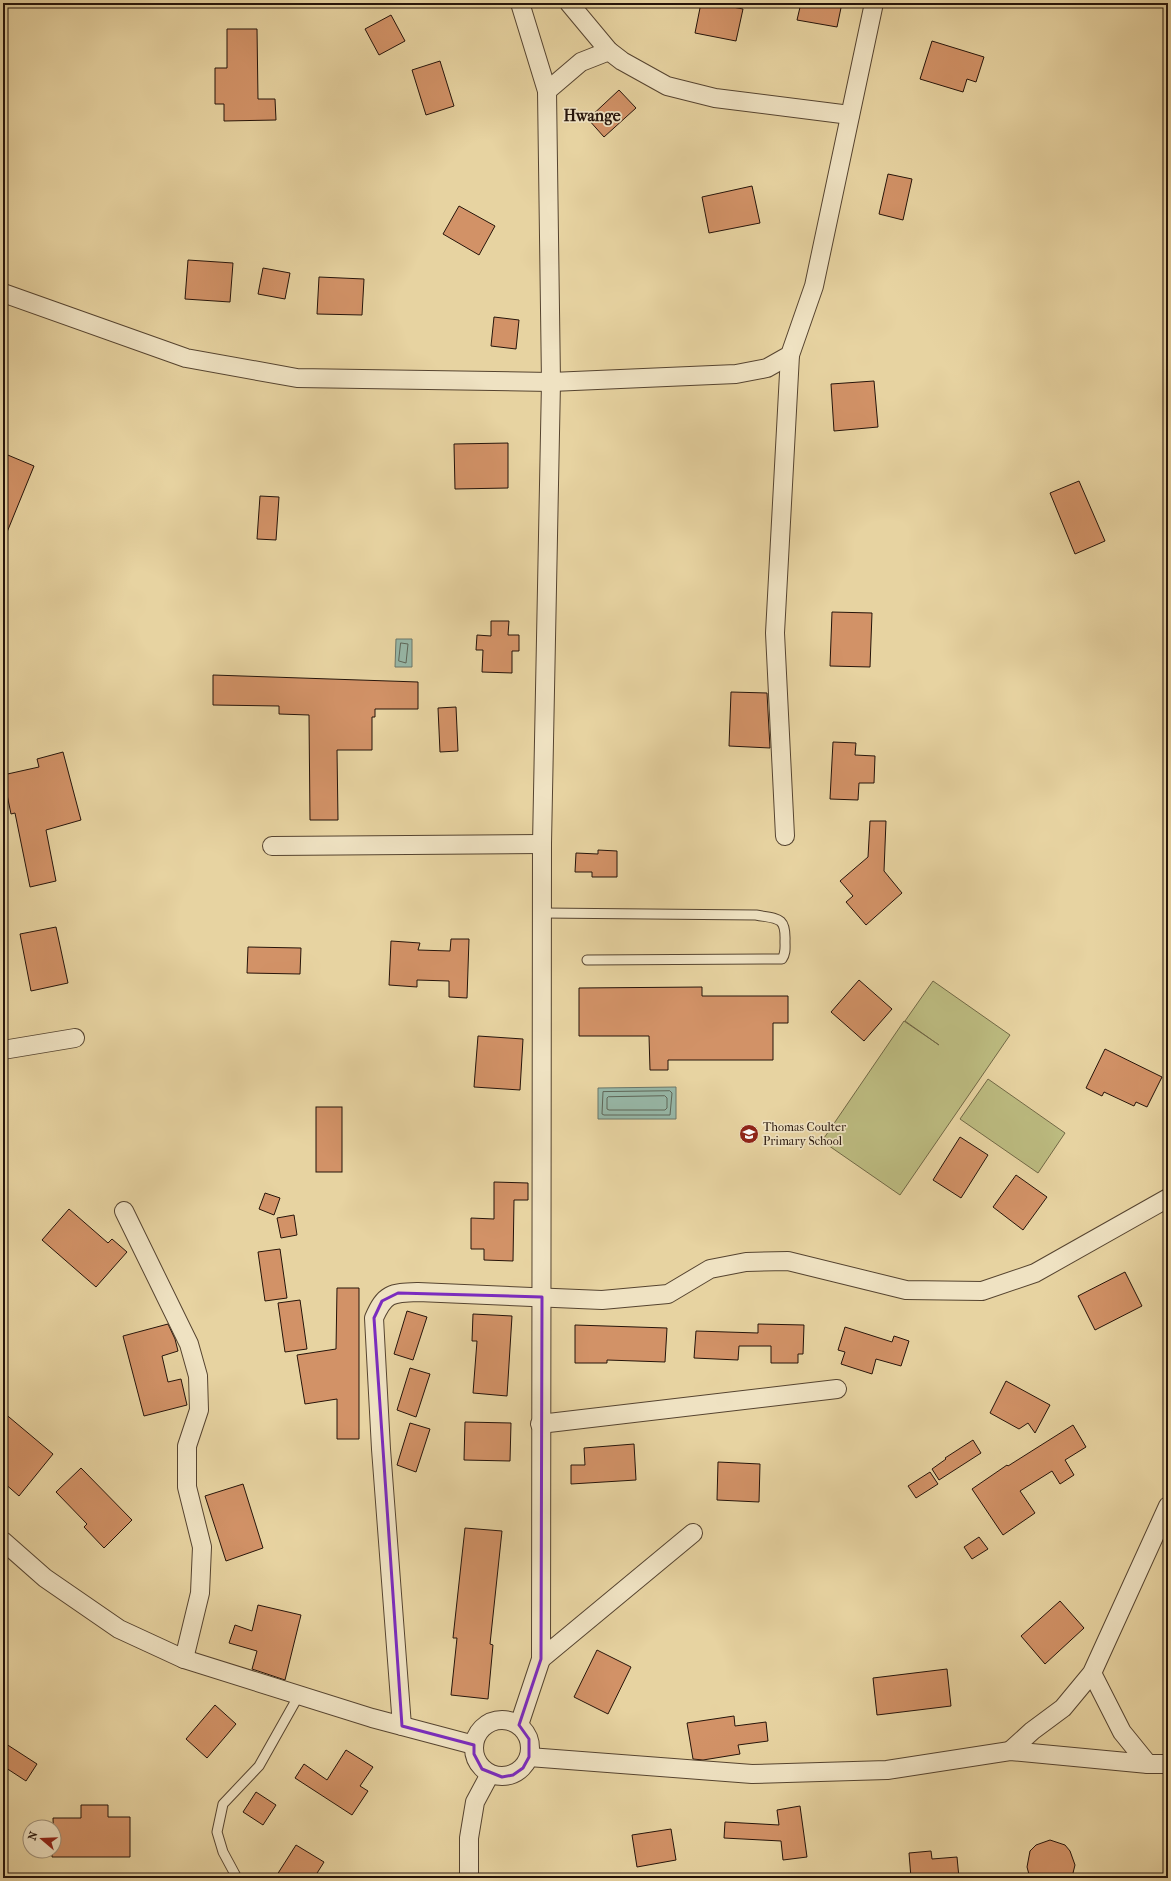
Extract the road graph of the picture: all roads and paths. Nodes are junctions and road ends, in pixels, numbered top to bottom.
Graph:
1 (520, 3) edge
2 (569, 3) edge
3 (874, 3) edge
4 (609, 51) junction
5 (548, 91) junction
6 (850, 115) junction
7 (3, 293) edge
8 (790, 355) junction
9 (551, 382) junction
10 (785, 836) dead end
11 (542, 844) junction
12 (272, 846) dead end
13 (542, 913) junction
14 (587, 960) dead end
15 (75, 1038) dead end
16 (3, 1050) edge
17 (1168, 1198) edge
18 (124, 1211) dead end
19 (542, 1297) junction
20 (837, 1389) dead end
21 (540, 1424) junction
22 (1168, 1506) edge
23 (693, 1533) dead end
24 (3, 1541) edge
25 (184, 1658) junction
26 (541, 1658) junction
27 (1092, 1673) junction
28 (298, 1694) junction
29 (519, 1725) junction
30 (402, 1726) junction
31 (474, 1745) junction
32 (1010, 1751) junction
33 (529, 1757) junction
34 (1148, 1764) junction
35 (1168, 1764) edge
36 (490, 1774) junction
37 (237, 1878) edge
38 (469, 1878) edge

1 - 5 street
2 - 4 street
3 - 6 street
4 - 5 street
4 - 6 street
5 - 9 street
6 - 8 street
7 - 9 street
8 - 9 street
8 - 10 street
9 - 11 street
11 - 12 street
11 - 13 street
13 - 14 lane
13 - 19 street
15 - 16 street
17 - 19 street
18 - 25 street
19 - 21 street
19 - 30 street
20 - 21 street
21 - 26 street
22 - 27 street
23 - 26 street
24 - 25 street
25 - 28 street
26 - 29 street
27 - 32 street
27 - 34 street
28 - 30 street
28 - 37 lane
29 - 31 street
29 - 33 street
30 - 31 street
31 - 36 street
32 - 33 street
32 - 34 street
33 - 36 street
34 - 35 street
36 - 38 street

